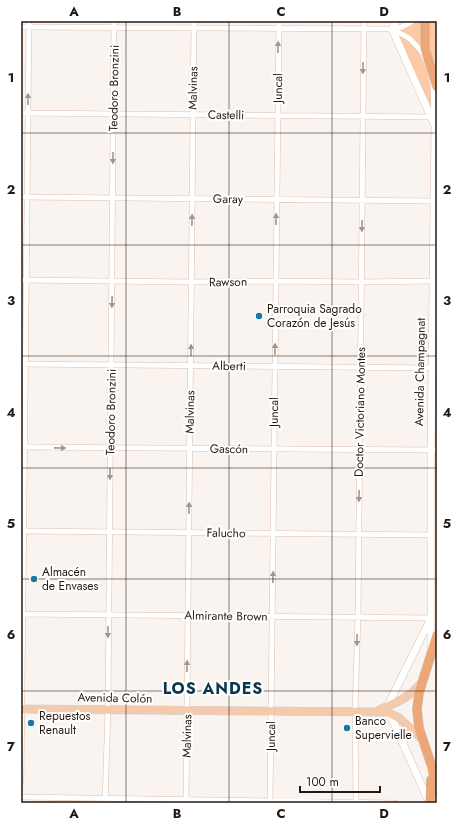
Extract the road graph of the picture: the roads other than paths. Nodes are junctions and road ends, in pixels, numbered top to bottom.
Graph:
1 (90, 21) edge
2 (114, 21) edge
3 (194, 21) edge
4 (279, 21) edge
5 (364, 21) edge
6 (396, 21) edge
7 (413, 21) edge
8 (425, 21) edge
9 (29, 24) edge
10 (21, 27) edge
11 (84, 27) junction
12 (114, 27) junction
13 (194, 28) junction
14 (278, 29) junction
15 (392, 29) junction
16 (364, 30) junction
17 (430, 63) junction
18 (435, 76) edge
19 (437, 87) edge
20 (21, 113) edge
21 (28, 113) junction
22 (113, 114) junction
23 (193, 115) junction
24 (278, 116) junction
25 (363, 117) junction
26 (432, 117) junction
27 (435, 126) junction
28 (21, 197) edge
29 (27, 197) junction
30 (112, 198) junction
31 (192, 198) junction
32 (277, 199) junction
33 (362, 200) junction
34 (435, 201) junction
35 (24, 280) edge
36 (112, 281) junction
37 (276, 281) junction
38 (434, 281) junction
39 (191, 282) junction
40 (361, 282) junction
41 (23, 364) edge
42 (111, 365) junction
43 (190, 366) junction
44 (275, 367) junction
45 (360, 368) junction
46 (435, 368) edge
47 (23, 447) edge
48 (110, 448) junction
49 (190, 449) junction
50 (274, 450) junction
51 (434, 450) edge
52 (359, 451) junction
53 (22, 531) edge
54 (109, 532) junction
55 (189, 533) junction
56 (273, 534) junction
57 (358, 534) junction
58 (431, 535) junction
59 (22, 614) edge
60 (108, 615) junction
61 (188, 616) junction
62 (272, 616) junction
63 (358, 617) junction
64 (430, 618) junction
65 (437, 635) edge
66 (434, 659) edge
67 (424, 679) junction
68 (21, 709) edge
69 (108, 709) junction
70 (387, 709) junction
71 (187, 710) junction
72 (271, 710) junction
73 (355, 711) junction
74 (424, 743) junction
75 (434, 763) edge
76 (21, 782) edge
77 (437, 792) edge
78 (21, 797) edge
79 (105, 801) edge
80 (186, 801) edge
81 (270, 802) edge
82 (356, 803) edge
83 (395, 803) edge
84 (430, 803) edge

1 - 11 street
2 - 12 street, Teodoro Bronzini
3 - 13 street, Malvinas
4 - 14 street, Juncal
5 - 16 street, Doctor Victoriano Montes
6 - 15 street
7 - 15 street
8 - 17 highway
9 - 10 street
9 - 11 street
21 -> 9 street
11 - 12 street
12 - 13 street
12 - 22 street, Teodoro Bronzini
13 - 14 street
13 - 23 street, Malvinas
14 - 16 street
24 -> 14 street, Juncal
15 - 16 street
15 - 17 street
15 - 26 street, Avenida Champagnat
16 -> 25 street, Doctor Victoriano Montes
17 - 18 highway
18 - 19 highway
18 - 27 street, Avenida Champagnat
20 - 21 street, Castelli
21 - 22 street, Castelli
21 - 29 street
22 - 23 street, Castelli
22 -> 30 street, Teodoro Bronzini
23 - 24 street, Castelli
23 - 31 street, Malvinas
24 - 25 street, Castelli
24 - 32 street, Juncal
25 - 26 street, Castelli
25 - 33 street, Doctor Victoriano Montes
26 - 27 street, Avenida Champagnat
27 - 34 street, Avenida Champagnat
28 - 29 street, Garay
29 - 30 street, Garay
29 - 35 street
30 - 31 street, Garay
30 - 36 street, Teodoro Bronzini
31 - 32 street, Garay
39 -> 31 street, Malvinas
32 - 33 street, Garay
37 -> 32 street, Juncal
33 - 34 street, Garay
33 -> 40 street, Doctor Victoriano Montes
34 - 38 street, Avenida Champagnat
35 - 36 street, Rawson
35 - 41 street
36 - 39 street, Rawson
36 -> 42 street, Teodoro Bronzini
37 - 39 street, Rawson
37 - 40 street, Rawson
44 -> 37 street, Juncal
38 - 40 street, Rawson
38 - 46 street, Avenida Champagnat
43 -> 39 street, Malvinas
40 - 45 street, Doctor Victoriano Montes
41 - 42 street, Alberti
41 - 47 street
42 - 43 street, Alberti
42 - 48 street, Teodoro Bronzini
43 - 44 street, Alberti
43 - 49 street, Malvinas
44 - 45 street, Alberti
44 - 50 street, Juncal
45 - 46 street, Alberti
45 - 52 street, Doctor Victoriano Montes
46 - 51 street, Avenida Champagnat
47 -> 48 street, Gascón
47 - 53 street
48 - 49 street, Gascón
48 -> 54 street, Teodoro Bronzini
49 - 50 street, Gascón
55 -> 49 street, Malvinas
50 - 52 street, Gascón
50 - 56 street, Juncal
51 - 52 street, Gascón
51 - 58 street, Avenida Champagnat
52 -> 57 street, Doctor Victoriano Montes
53 - 54 street, Falucho
53 - 59 street
54 - 55 street, Falucho
54 - 60 street, Teodoro Bronzini
55 - 56 street, Falucho
55 - 61 street, Malvinas
56 - 57 street, Falucho
62 -> 56 street, Juncal
57 - 58 street, Falucho
57 - 63 street, Doctor Victoriano Montes
58 - 64 street, Avenida Champagnat
59 - 60 street, Almirante Brown
59 - 68 street
60 - 61 street, Almirante Brown
60 -> 69 street, Teodoro Bronzini
61 - 62 street, Almirante Brown
71 -> 61 street, Malvinas
62 - 63 street, Almirante Brown
62 - 72 street, Juncal
63 - 64 street, Almirante Brown
63 -> 73 street, Doctor Victoriano Montes
64 - 66 street, Avenida Champagnat
64 - 70 street, Avenida Champagnat
65 - 66 highway
66 - 67 highway, Avenida Colón
67 - 70 main road, Avenida Colón
67 - 74 highway
68 - 69 main road, Avenida Colón
68 - 76 street
69 - 71 main road, Avenida Colón
69 - 79 street, Teodoro Bronzini
70 - 73 main road, Avenida Colón
70 - 74 main road
70 - 84 street
71 - 72 main road, Avenida Colón
71 - 80 street, Malvinas
72 - 73 main road, Avenida Colón
72 - 81 street, Juncal
73 - 82 street, Doctor Victoriano Montes
74 - 75 highway
75 - 77 highway
75 - 84 highway
78 - 79 street
79 - 80 street
80 - 81 street
81 - 82 street
82 - 83 street

